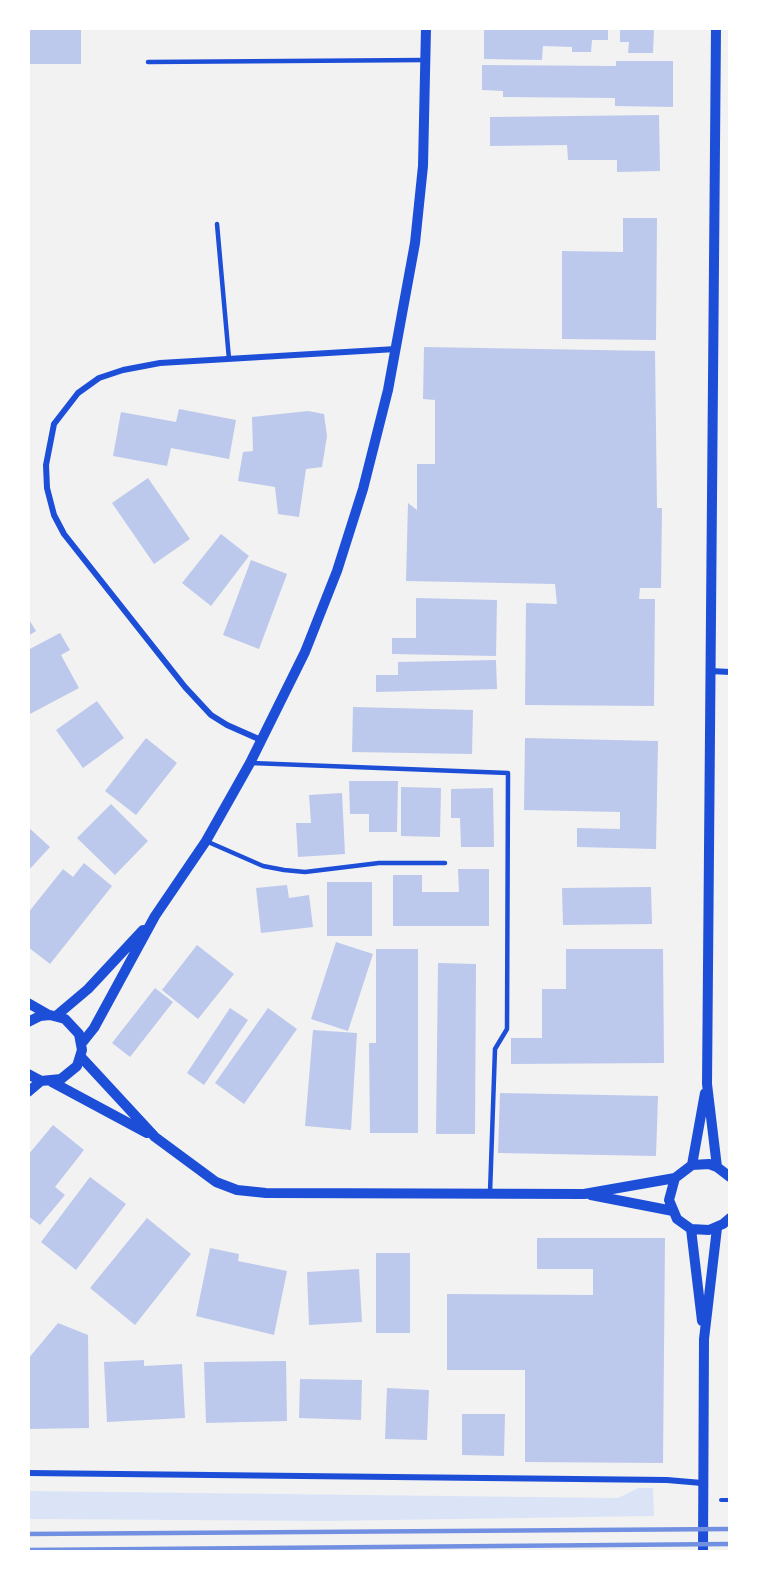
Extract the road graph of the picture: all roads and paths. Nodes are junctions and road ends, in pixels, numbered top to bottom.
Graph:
1 (426, 28) edge
2 (716, 28) edge
3 (427, 60) junction
4 (148, 62) dead end
5 (217, 224) dead end
6 (396, 349) junction
7 (228, 359) junction
8 (710, 671) junction
9 (729, 672) edge
10 (261, 740) junction
11 (250, 763) junction
12 (206, 841) junction
13 (445, 862) dead end
14 (155, 916) junction
15 (28, 1003) edge
16 (53, 1015) junction
17 (28, 1022) edge
18 (82, 1043) junction
19 (81, 1057) junction
20 (28, 1074) edge
21 (46, 1081) junction
22 (706, 1084) junction
23 (28, 1092) edge
24 (155, 1137) junction
25 (692, 1166) junction
26 (717, 1167) junction
27 (729, 1177) edge
28 (675, 1178) junction
29 (490, 1193) junction
30 (585, 1194) junction
31 (672, 1211) junction
32 (729, 1218) edge
33 (717, 1228) junction
34 (691, 1229) junction
35 (704, 1339) junction
36 (28, 1473) edge
37 (702, 1483) junction
38 (703, 1551) edge

1 - 3 street
2 - 8 street
3 - 4 lane
3 - 6 street
5 - 7 lane
6 - 7 street
6 - 10 street
7 - 10 street
8 - 9 street
8 - 22 street
10 - 11 street
11 - 12 street
11 - 29 lane
12 - 13 lane
12 - 14 street
14 - 16 street
14 - 18 street
15 - 16 street
16 - 17 street
16 - 18 street
18 - 19 street
19 - 21 street
19 - 24 street
20 - 21 street
21 - 23 street
21 - 24 street
22 - 25 street
22 - 26 street
24 - 29 street
25 - 26 street
25 - 28 street
26 - 27 street
28 - 30 street
28 - 31 street
29 - 30 street
30 - 31 street
31 - 34 street
32 - 33 street
33 - 34 street
33 - 35 street
34 - 35 street
35 - 37 street
36 - 37 street
37 - 38 street

